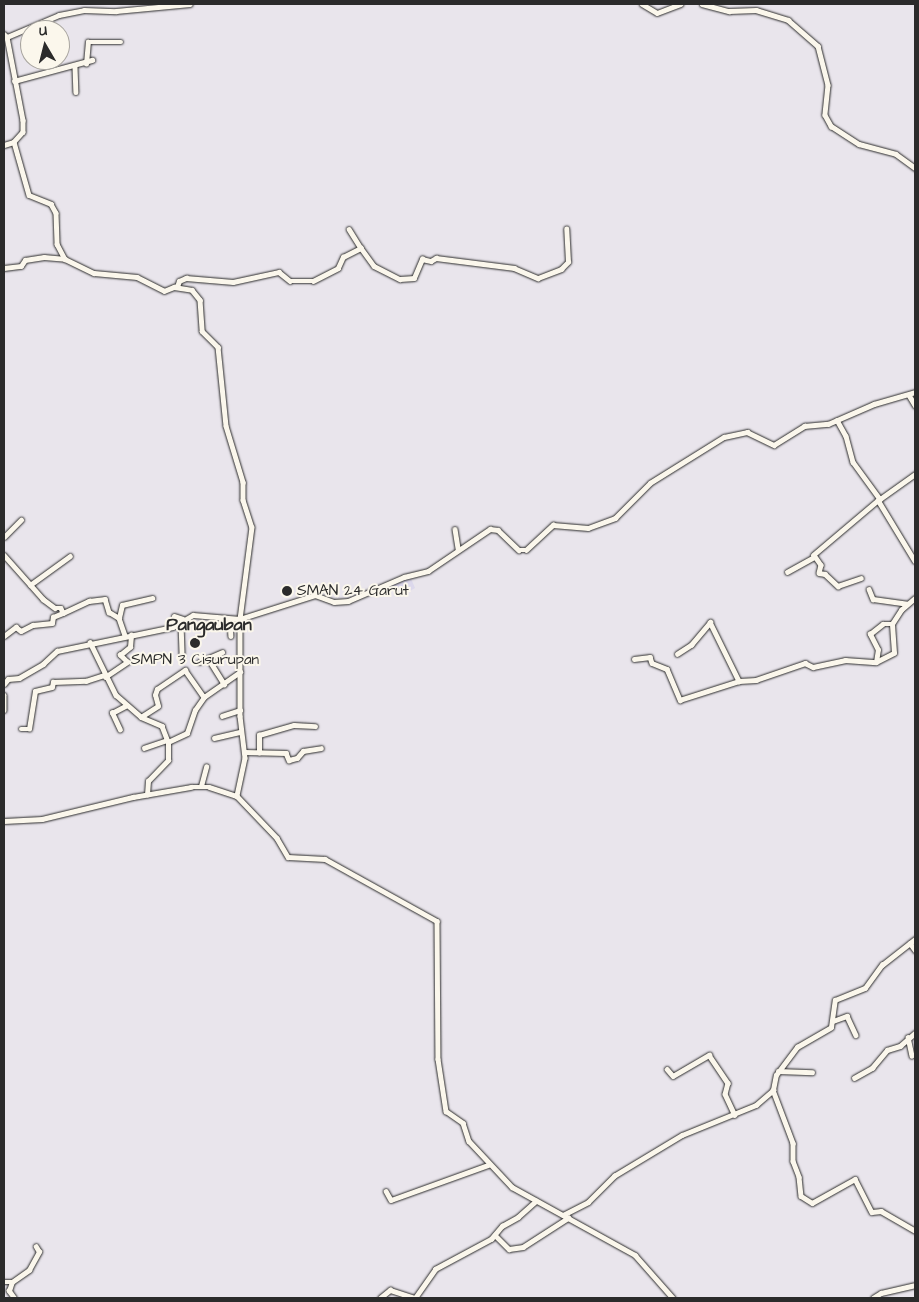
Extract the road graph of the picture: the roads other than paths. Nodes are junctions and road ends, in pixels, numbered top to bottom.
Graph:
1 (190, 4) edge
2 (642, 4) edge
3 (680, 4) edge
4 (702, 4) edge
5 (5, 36) edge
6 (122, 42) dead end
7 (92, 60) dead end
8 (86, 64) junction
9 (75, 67) junction
10 (14, 81) junction
11 (76, 92) dead end
12 (14, 142) junction
13 (4, 145) edge
14 (915, 168) edge
15 (349, 229) dead end
16 (566, 229) dead end
17 (361, 248) junction
18 (65, 259) junction
19 (4, 268) edge
20 (177, 287) junction
21 (915, 392) edge
22 (909, 395) junction
23 (915, 405) edge
24 (837, 420) junction
25 (915, 474) edge
26 (879, 499) junction
27 (22, 520) dead end
28 (455, 529) dead end
29 (4, 537) edge
30 (458, 549) junction
31 (4, 555) edge
32 (70, 556) dead end
33 (814, 557) junction
34 (915, 562) edge
35 (787, 572) dead end
36 (861, 578) dead end
37 (30, 585) junction
38 (869, 589) dead end
39 (152, 598) dead end
40 (915, 598) edge
41 (907, 604) junction
42 (63, 613) junction
43 (174, 616) dead end
44 (119, 618) junction
45 (230, 619) junction
46 (240, 619) junction
47 (182, 621) junction
48 (892, 624) junction
49 (125, 635) junction
50 (131, 635) junction
51 (4, 636) edge
52 (231, 636) dead end
53 (90, 642) junction
54 (222, 652) dead end
55 (678, 654) dead end
56 (182, 655) dead end
57 (208, 658) junction
58 (634, 659) dead end
59 (199, 662) dead end
60 (876, 662) junction
61 (240, 672) junction
62 (4, 674) edge
63 (105, 676) junction
64 (8, 679) junction
65 (740, 681) junction
66 (4, 684) edge
67 (224, 684) junction
68 (4, 695) edge
69 (204, 697) junction
70 (126, 706) junction
71 (4, 710) edge
72 (240, 710) junction
73 (222, 716) dead end
74 (141, 717) junction
75 (315, 726) dead end
76 (21, 729) dead end
77 (120, 730) dead end
78 (240, 732) junction
79 (214, 738) dead end
80 (167, 741) junction
81 (144, 748) dead end
82 (321, 748) dead end
83 (246, 752) junction
84 (259, 753) junction
85 (206, 767) dead end
86 (201, 786) junction
87 (147, 795) junction
88 (237, 796) junction
89 (4, 821) edge
90 (915, 939) edge
91 (910, 943) junction
92 (915, 950) edge
93 (833, 1021) junction
94 (915, 1033) edge
95 (856, 1035) dead end
96 (908, 1037) junction
97 (912, 1056) dead end
98 (667, 1069) dead end
99 (778, 1071) junction
100 (812, 1072) dead end
101 (854, 1078) dead end
102 (773, 1090) junction
103 (734, 1115) junction
104 (488, 1164) junction
105 (386, 1191) dead end
106 (536, 1201) junction
107 (563, 1216) junction
108 (568, 1218) junction
109 (915, 1231) edge
110 (495, 1235) junction
111 (36, 1247) dead end
112 (4, 1282) edge
113 (12, 1282) junction
114 (915, 1285) edge
115 (14, 1298) edge
116 (380, 1298) edge
117 (415, 1298) edge
118 (673, 1298) edge
119 (873, 1298) edge

1 - 5 street
2 - 3 street
4 - 14 street
5 - 10 street
6 - 8 street
7 - 8 street
8 - 9 street
9 - 10 street
9 - 11 street
10 - 12 street
12 - 13 street
12 - 18 street
15 - 17 street
16 - 17 street
17 - 20 street
18 - 19 street
18 - 20 street
20 - 46 street
21 - 22 street
22 - 23 street
22 - 24 street
24 - 26 street
24 - 30 street
25 - 26 street
26 - 33 street
26 - 34 street
27 - 29 street
28 - 30 street
30 - 46 street
31 - 37 street
32 - 37 street
33 - 35 street
33 - 36 street
37 - 42 street
38 - 41 street
39 - 44 street
40 - 41 street
41 - 48 street
42 - 44 street
42 - 51 street
43 - 47 street
44 - 49 street
45 - 46 street
45 - 47 street
45 - 52 street
46 - 61 street
47 - 50 street
47 - 56 street
48 - 60 street
48 - 60 street
49 - 50 street
49 - 53 street
50 - 63 street
53 - 63 street
53 - 64 street
54 - 57 street
55 - 65 street
57 - 59 street
57 - 67 street
58 - 65 street
60 - 65 street
61 - 67 street
61 - 72 street
62 - 64 street
63 - 70 street
63 - 76 street
64 - 66 street
67 - 69 street
68 - 71 street
69 - 74 street
69 - 80 street
70 - 74 street
70 - 77 street
72 - 73 street
72 - 78 street
74 - 80 street
75 - 84 street
78 - 79 street
78 - 83 street
80 - 81 street
80 - 87 street
82 - 84 street
83 - 84 street
83 - 88 street
85 - 86 street
86 - 87 street
86 - 88 street
87 - 89 street
88 - 104 street
90 - 91 street
91 - 92 street
91 - 93 street
93 - 95 street
93 - 99 street
94 - 96 street
96 - 97 street
96 - 101 street
98 - 103 street
99 - 100 street
99 - 102 street
102 - 103 street
102 - 109 street
103 - 107 street
104 - 105 street
104 - 106 street
106 - 107 street
106 - 110 street
107 - 108 street
108 - 110 street
108 - 118 street
110 - 117 street
111 - 113 street
112 - 113 street
113 - 115 street
114 - 119 street
116 - 117 street

